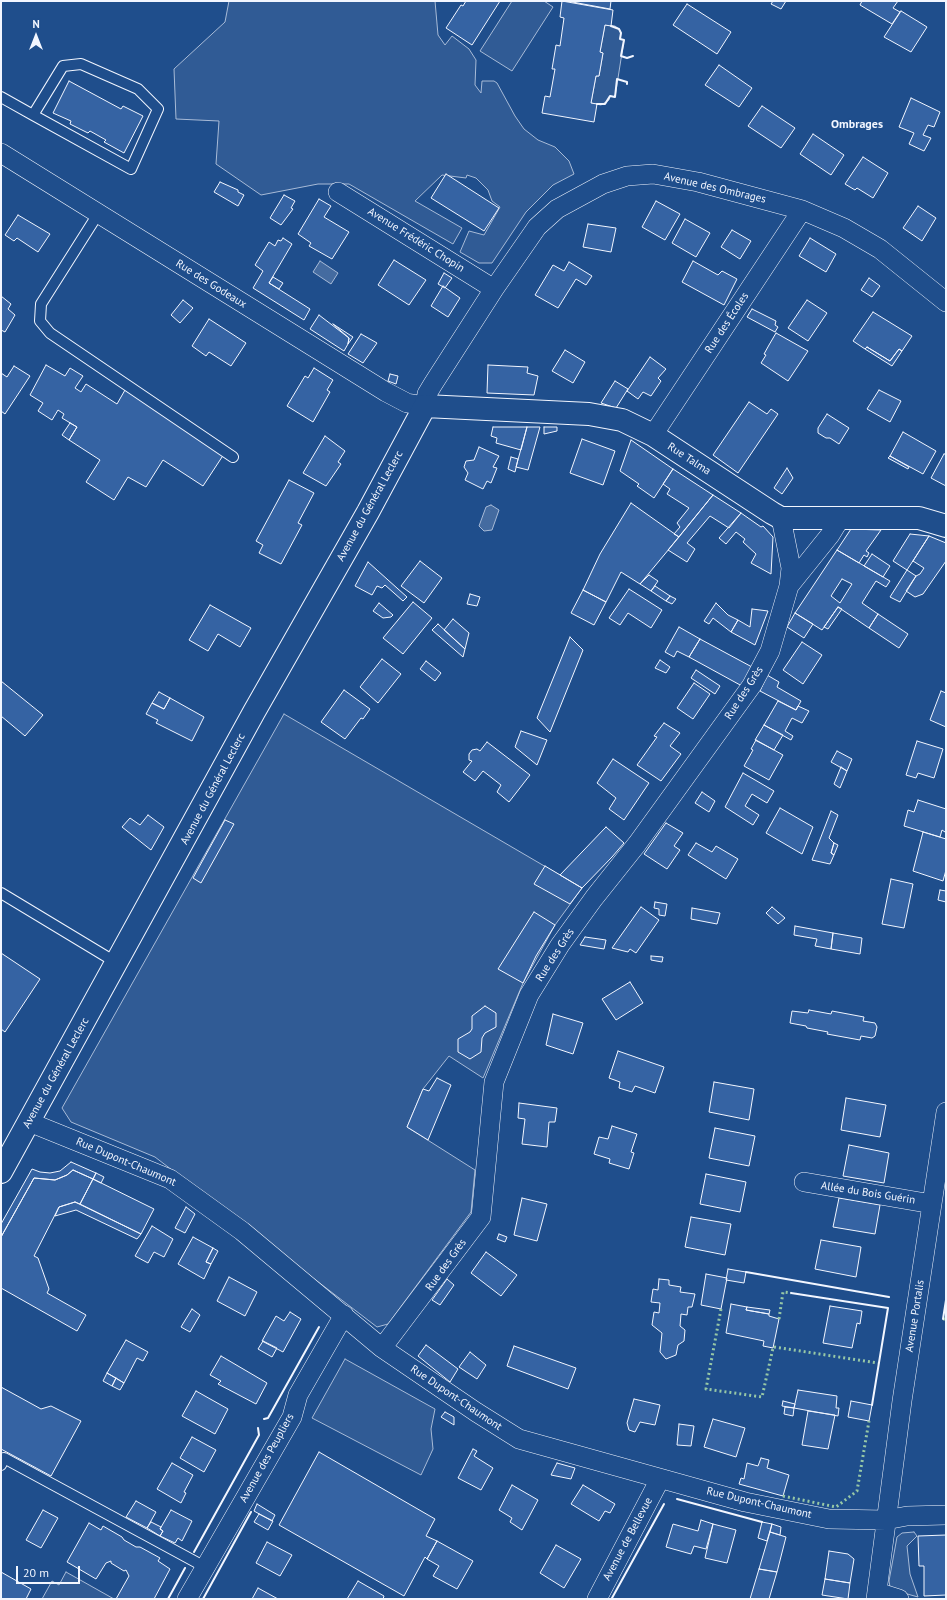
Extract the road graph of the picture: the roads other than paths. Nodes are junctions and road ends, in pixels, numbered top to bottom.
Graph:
1 (1, 97) edge
2 (32, 115) junction
3 (1, 153) edge
4 (338, 192) dead end
5 (802, 210) junction
6 (98, 214) junction
7 (494, 289) junction
8 (946, 302) edge
9 (425, 406) junction
10 (653, 436) junction
11 (233, 457) dead end
12 (841, 517) junction
13 (782, 518) junction
14 (946, 526) edge
15 (789, 586) junction
16 (1, 893) edge
17 (117, 962) junction
18 (946, 1112) edge
19 (29, 1122) junction
20 (1, 1172) edge
21 (804, 1182) dead end
22 (932, 1204) junction
23 (344, 1315) junction
24 (382, 1348) junction
25 (1, 1465) edge
26 (660, 1479) junction
27 (946, 1515) edge
28 (886, 1520) junction
29 (205, 1567) junction
30 (876, 1596) edge
31 (187, 1599) edge
32 (597, 1599) edge
33 (899, 1599) edge

1 - 2 lane
2 - 2 lane
3 - 6 street, Rue des Godeaux
4 - 7 street, Avenue Frédéric Chopin
5 - 7 street, Avenue des Ombrages
5 - 8 street, Avenue des Ombrages
5 - 10 street, Rue des Écoles
6 - 9 street, Rue des Godeaux
6 - 11 lane
7 - 9 street, Avenue des Ombrages
9 - 10 main road, Rue Talma
9 - 17 main road, Avenue du Général Leclerc
10 - 13 main road, Rue Talma
12 - 13 main road
12 - 14 main road
12 - 15 street, Rue des Grès
13 - 15 street, Rue des Grès
15 - 24 street, Rue des Grès
16 - 17 lane
17 - 19 main road, Avenue du Général Leclerc
18 - 22 street, Avenue Portalis
19 - 20 main road, Avenue du Général Leclerc
19 - 23 street, Rue Dupont-Chaumont
21 - 22 street, Allée du Bois Guérin
22 - 28 street, Avenue Portalis
23 - 24 street, Rue Dupont-Chaumont
23 - 29 street, Avenue des Peupliers
24 - 26 street, Rue Dupont-Chaumont
25 - 29 lane
26 - 28 street, Rue Dupont-Chaumont
26 - 32 street, Avenue de Bellevue
27 - 28 street, Rue Dupont-Chaumont
28 - 30 street, Avenue Portalis
29 - 31 street, Avenue des Peupliers
30 - 33 street

